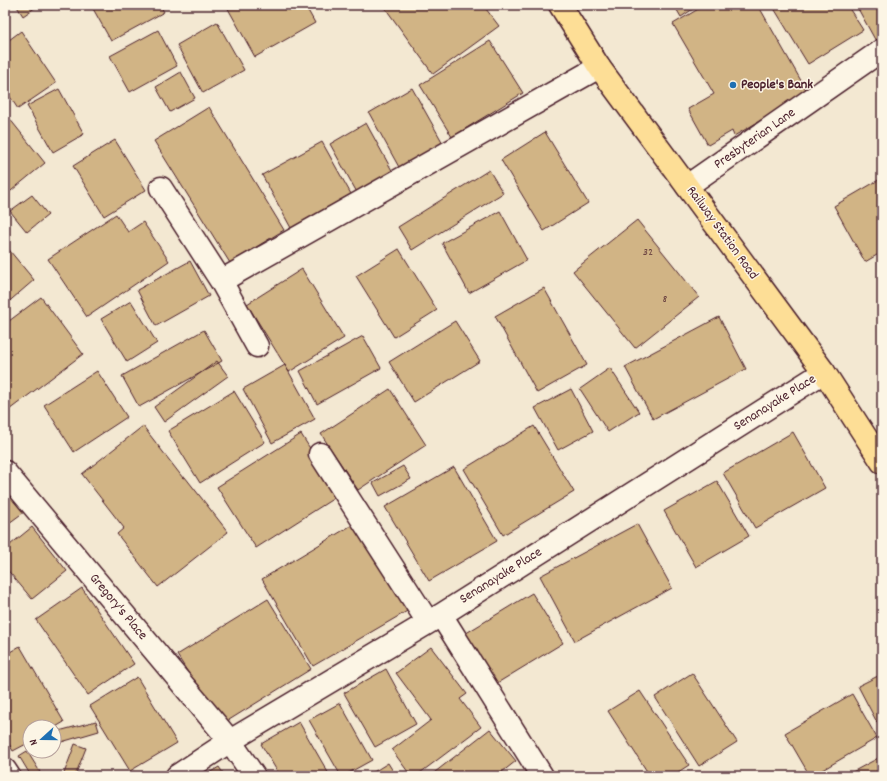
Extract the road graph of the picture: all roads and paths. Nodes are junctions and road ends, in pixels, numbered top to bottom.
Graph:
1 (560, 5) edge
2 (882, 50) edge
3 (599, 67) junction
4 (687, 186) junction
5 (161, 188) dead end
6 (221, 281) junction
7 (257, 346) dead end
8 (824, 372) junction
9 (320, 454) dead end
10 (882, 462) edge
11 (5, 472) edge
12 (435, 618) junction
13 (230, 741) junction
14 (5, 770) edge
15 (9, 776) edge
16 (177, 776) edge
17 (254, 776) edge
18 (542, 776) edge

1 - 3 main road, Railway Station Road
2 - 4 street, Presbyterian Lane
3 - 4 main road, Railway Station Road
3 - 6 street
4 - 8 main road, Railway Station Road
5 - 6 street
6 - 7 street
8 - 10 main road, Railway Station Road
8 - 12 street, Senanayake Place
9 - 12 street
11 - 13 street, Gregory's Place
12 - 13 street, Senanayake Place
12 - 18 street
13 - 16 street, Senanayake Place
13 - 17 street, Gregory's Place
14 - 15 street

